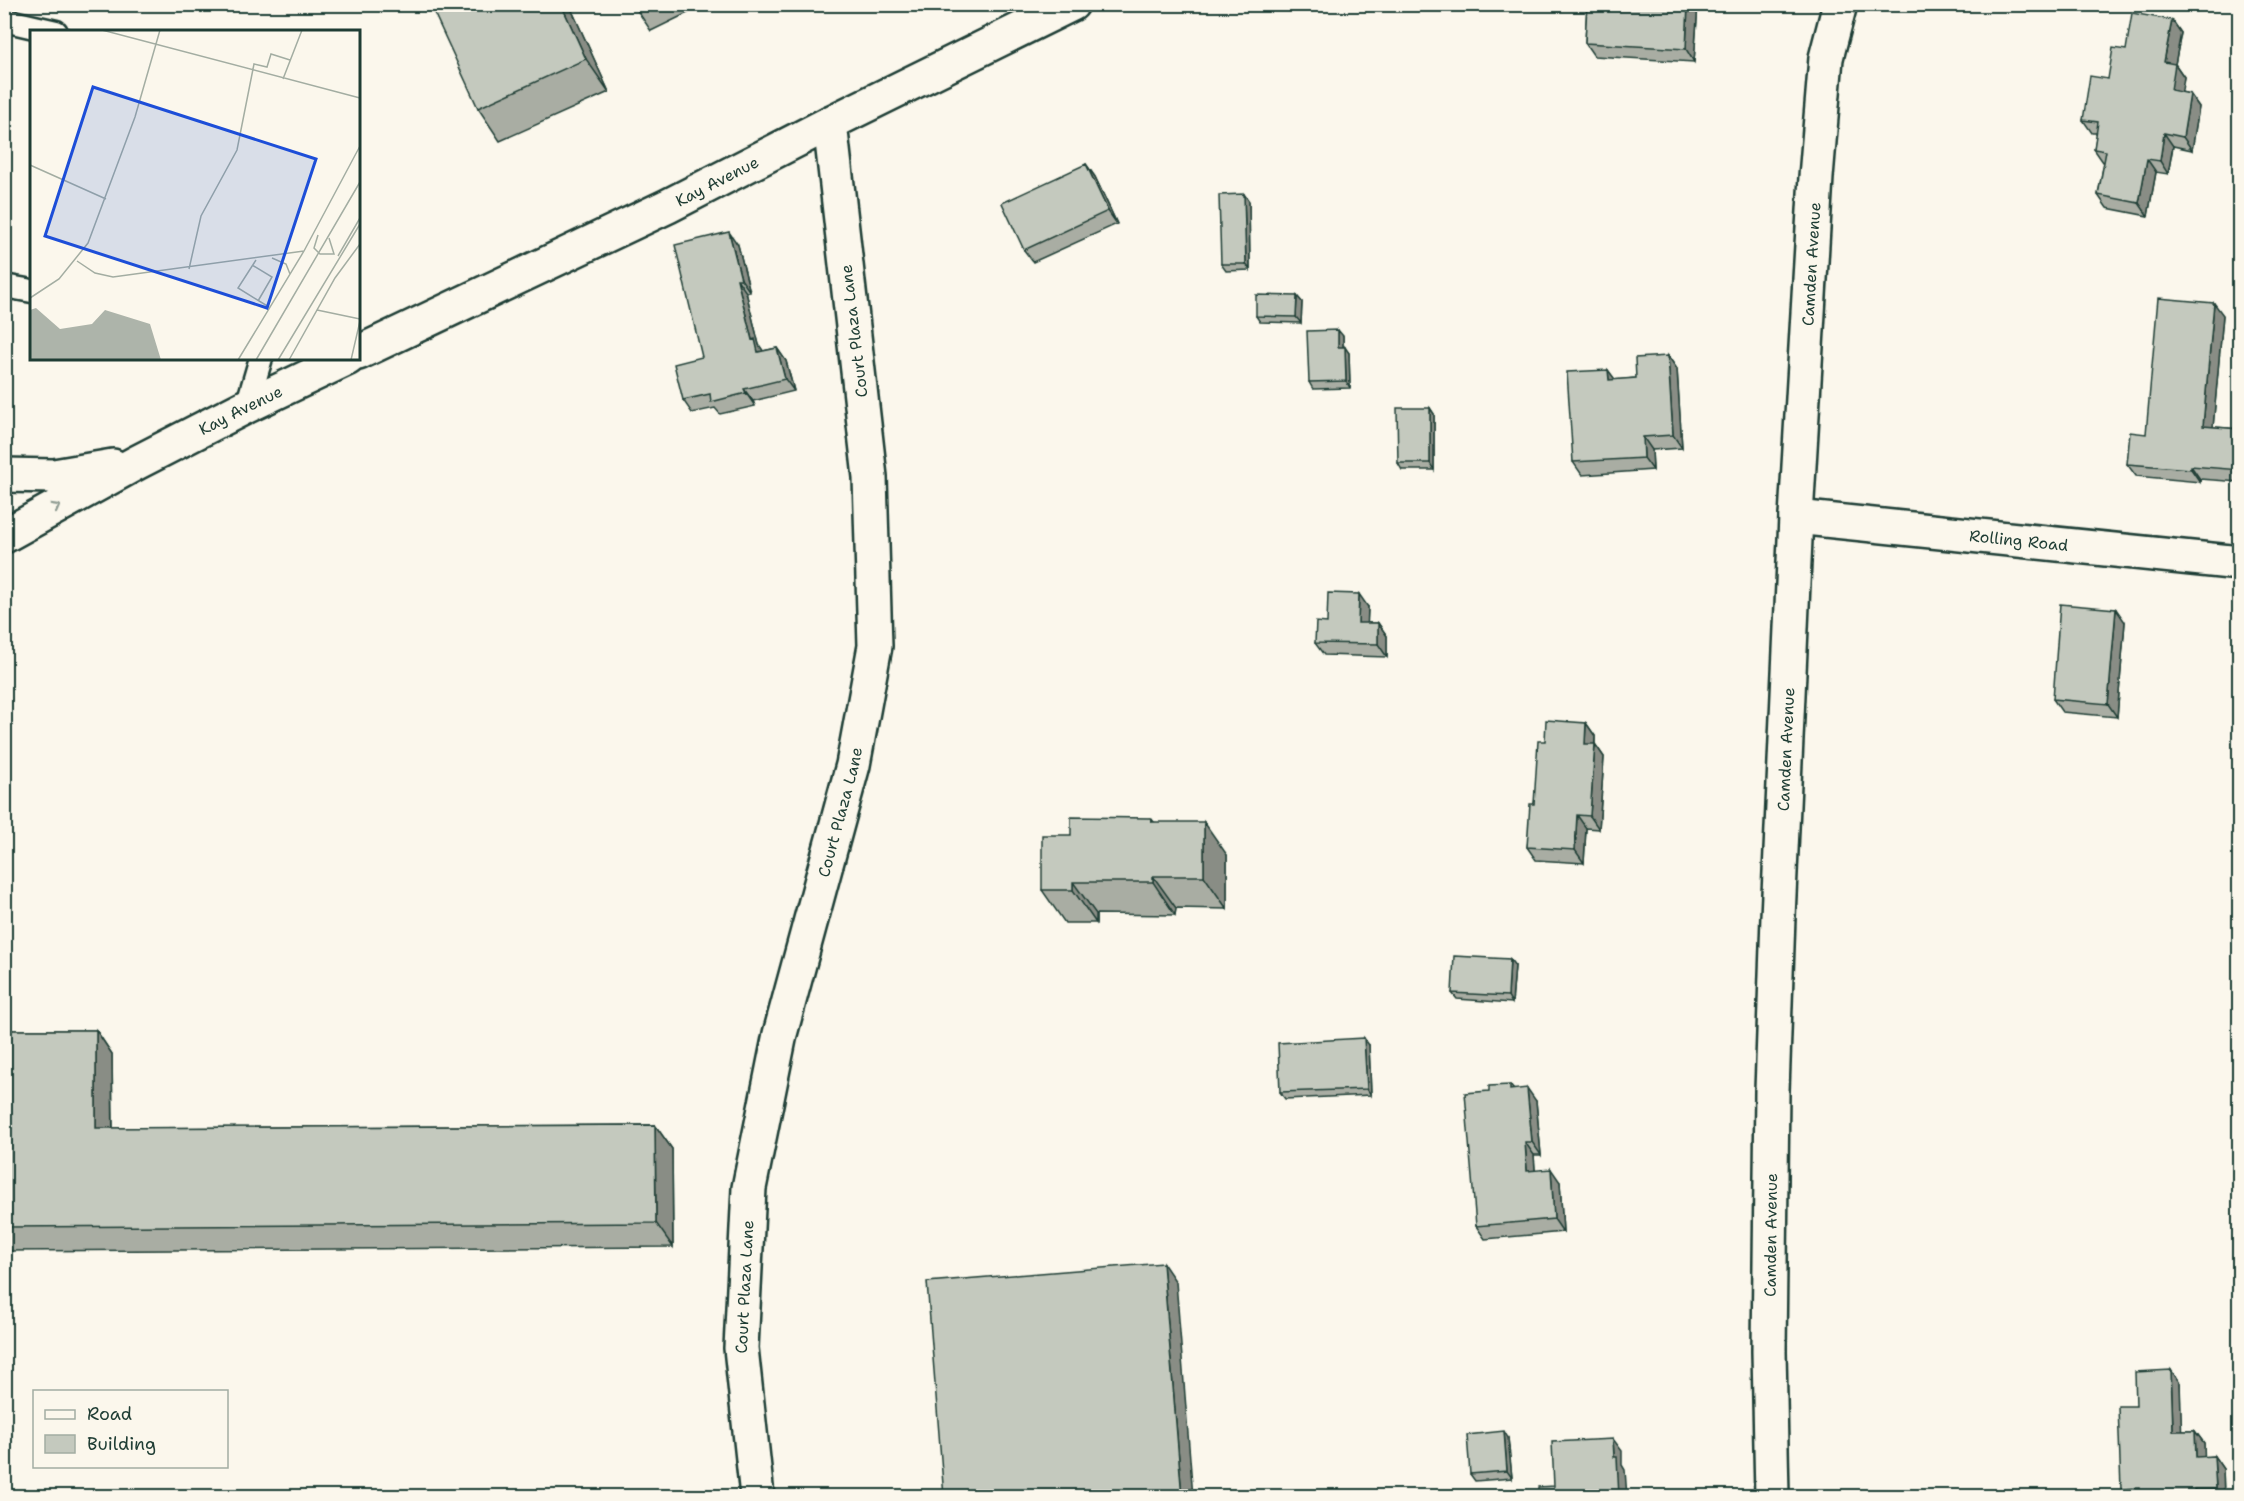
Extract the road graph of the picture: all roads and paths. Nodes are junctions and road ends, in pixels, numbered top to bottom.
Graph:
1 (1072, 4) edge
2 (1840, 4) edge
3 (4, 20) edge
4 (47, 30) edge
5 (830, 123) junction
6 (4, 286) edge
7 (30, 291) edge
8 (360, 352) edge
9 (260, 360) edge
10 (344, 360) edge
11 (247, 406) junction
12 (136, 463) junction
13 (4, 475) edge
14 (1796, 517) junction
15 (4, 536) edge
16 (2240, 563) edge
17 (757, 1497) edge
18 (1772, 1497) edge

1 - 5 street, Kay Avenue
2 - 14 street, Camden Avenue
3 - 4 lane
5 - 8 street, Kay Avenue
5 - 17 street, Court Plaza Lane
6 - 7 lane
9 - 11 lane
10 - 11 street, Kay Avenue
11 - 12 street, Kay Avenue
12 - 13 street, Kay Avenue
15 -> 12 street, Kay Avenue
14 - 16 street, Rolling Road
14 - 18 street, Camden Avenue

